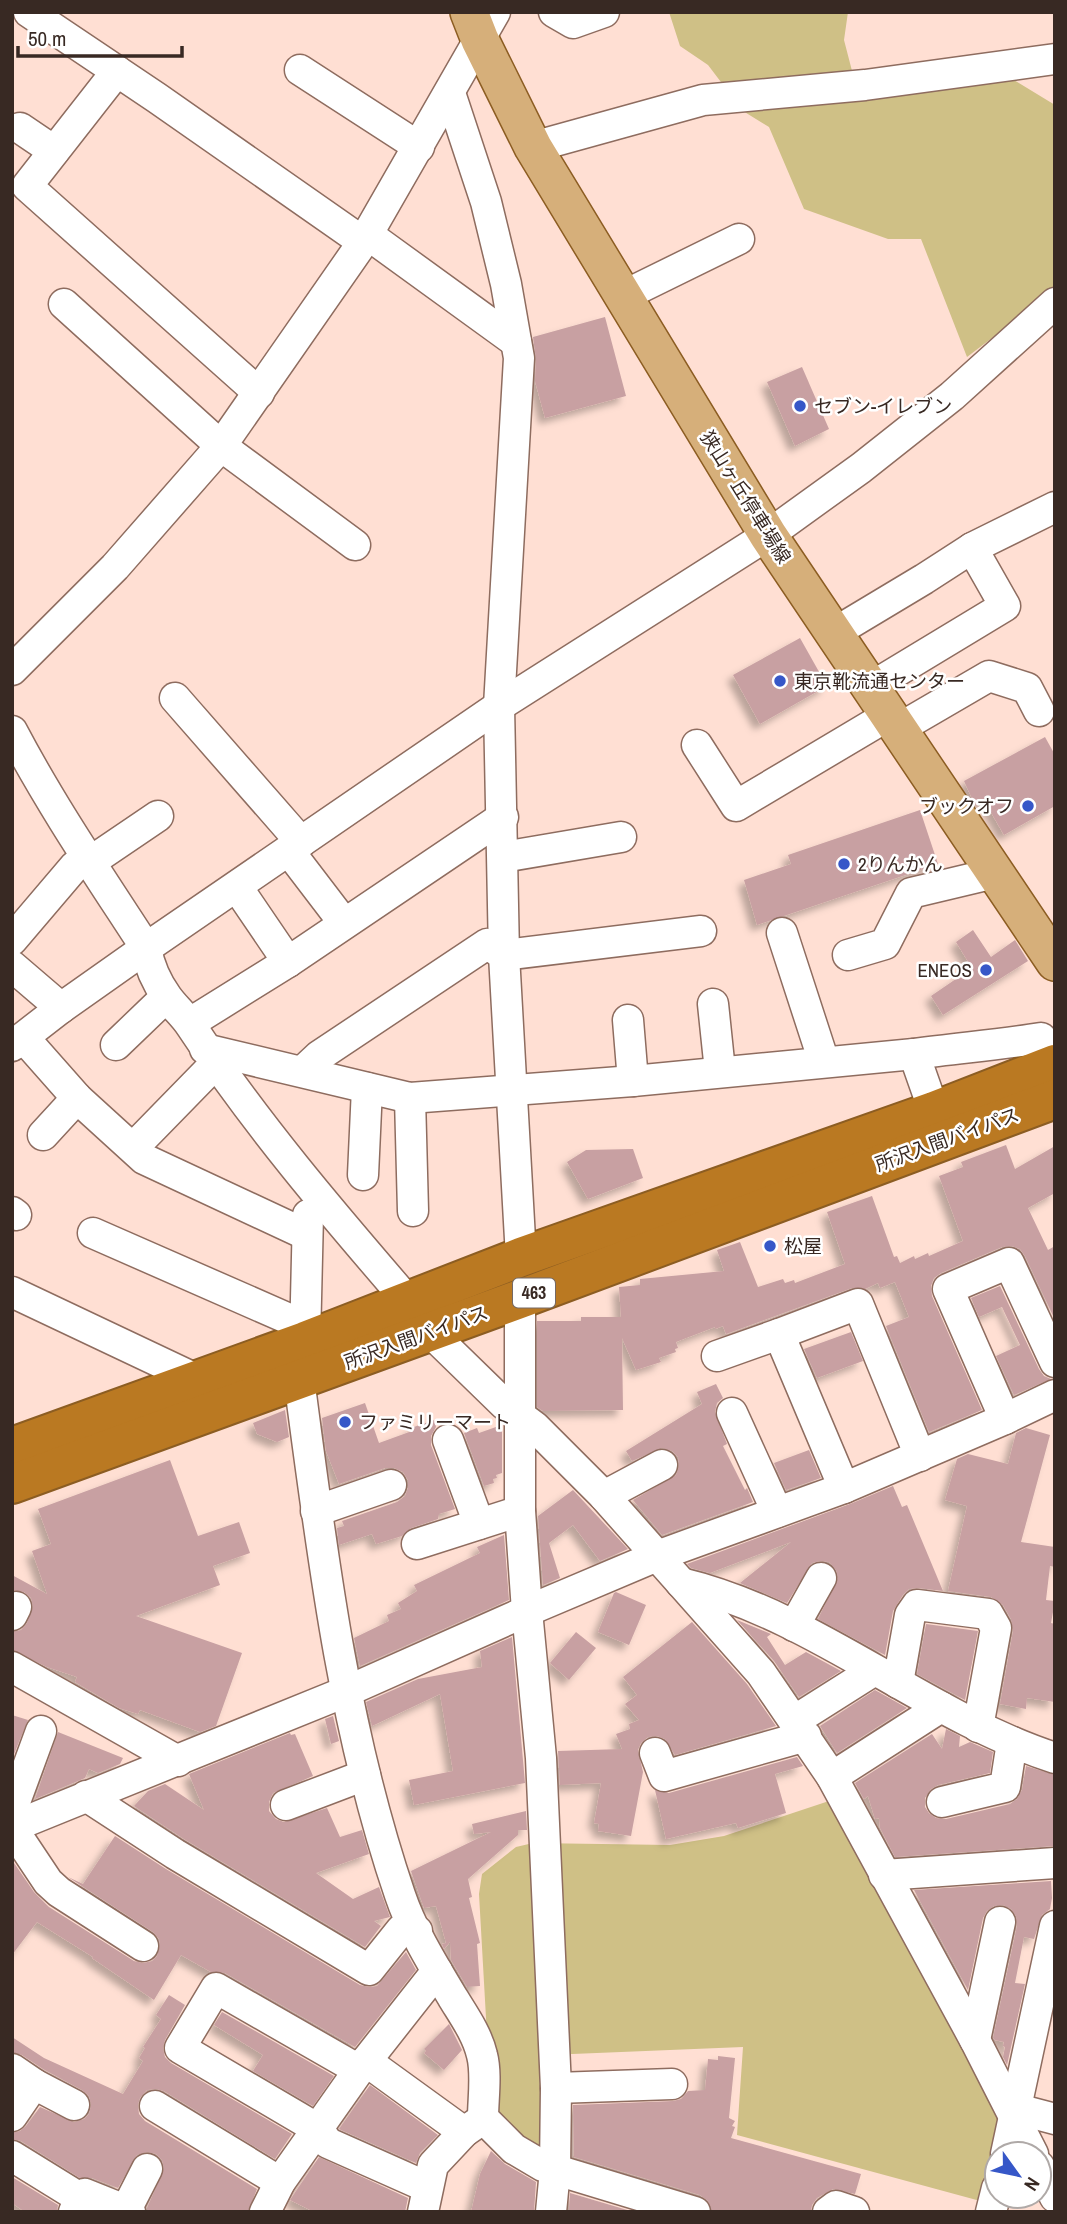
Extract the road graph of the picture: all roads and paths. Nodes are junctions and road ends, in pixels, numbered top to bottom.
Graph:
1 (29, 12) edge
2 (554, 12) edge
3 (604, 12) edge
4 (481, 21) edge
5 (1055, 59) edge
6 (300, 70) dead end
7 (117, 71) junction
8 (450, 93) junction
9 (20, 128) dead end
10 (419, 147) junction
11 (533, 148) junction
12 (54, 151) junction
13 (365, 238) junction
14 (739, 239) dead end
15 (623, 296) junction
16 (1055, 303) edge
17 (64, 304) dead end
18 (516, 342) junction
19 (259, 393) junction
20 (221, 446) junction
21 (1055, 507) edge
22 (768, 535) junction
23 (355, 545) dead end
24 (972, 548) junction
25 (834, 633) junction
26 (12, 670) edge
27 (176, 698) dead end
28 (1042, 699) edge
29 (499, 706) junction
30 (886, 710) junction
31 (12, 731) edge
32 (696, 745) dead end
33 (21, 775) edge
34 (158, 816) dead end
35 (503, 817) junction
36 (621, 837) dead end
37 (295, 847) junction
38 (503, 857) junction
39 (88, 860) junction
40 (995, 873) junction
41 (237, 887) junction
42 (344, 923) junction
43 (701, 931) dead end
44 (782, 933) dead end
45 (12, 940) edge
46 (146, 948) junction
47 (504, 955) junction
48 (848, 955) dead end
49 (288, 962) junction
50 (1055, 962) edge
51 (12, 966) edge
52 (166, 996) junction
53 (713, 1003) dead end
54 (61, 1008) junction
55 (628, 1020) dead end
56 (190, 1023) junction
57 (18, 1042) edge
58 (116, 1045) dead end
59 (1048, 1051) edge
60 (914, 1054) junction
61 (210, 1056) junction
62 (824, 1062) junction
63 (303, 1071) junction
64 (720, 1071) junction
65 (634, 1082) junction
66 (367, 1088) junction
67 (511, 1092) junction
68 (77, 1098) junction
69 (410, 1098) junction
70 (1055, 1099) edge
71 (934, 1111) junction
72 (44, 1135) dead end
73 (133, 1149) junction
74 (363, 1175) dead end
75 (309, 1183) junction
76 (413, 1211) dead end
77 (93, 1233) dead end
78 (307, 1235) junction
79 (521, 1257) junction
80 (12, 1292) edge
81 (520, 1299) junction
82 (407, 1300) junction
83 (429, 1331) junction
84 (305, 1333) junction
85 (779, 1334) junction
86 (717, 1356) dead end
87 (1055, 1362) edge
88 (299, 1379) junction
89 (198, 1380) junction
90 (1055, 1395) edge
91 (732, 1413) dead end
92 (520, 1416) junction
93 (1005, 1419) junction
94 (448, 1440) dead end
95 (12, 1447) edge
96 (920, 1456) junction
97 (662, 1465) dead end
98 (12, 1484) edge
99 (391, 1485) dead end
100 (844, 1488) junction
101 (604, 1496) junction
102 (316, 1511) junction
103 (520, 1511) junction
104 (777, 1512) junction
105 (479, 1524) junction
106 (417, 1544) dead end
107 (657, 1556) junction
108 (821, 1578) dead end
109 (681, 1583) junction
110 (527, 1611) junction
111 (794, 1626) junction
112 (12, 1667) edge
113 (886, 1677) junction
114 (345, 1692) junction
115 (942, 1707) junction
116 (978, 1727) junction
117 (800, 1729) junction
118 (41, 1731) dead end
119 (1012, 1742) junction
120 (655, 1753) dead end
121 (1055, 1758) edge
122 (178, 1761) junction
123 (365, 1775) junction
124 (832, 1777) junction
125 (86, 1796) junction
126 (942, 1802) dead end
127 (286, 1805) dead end
128 (12, 1810) edge
129 (12, 1827) edge
130 (1055, 1863) edge
131 (884, 1875) junction
132 (1000, 1922) dead end
133 (1055, 1926) edge
134 (417, 1931) junction
135 (143, 1945) dead end
136 (437, 1971) junction
137 (975, 2040) junction
138 (363, 2065) junction
139 (23, 2076) edge
140 (672, 2084) dead end
141 (556, 2088) junction
142 (74, 2105) dead end
143 (155, 2106) dead end
144 (1016, 2113) junction
145 (12, 2116) edge
146 (1055, 2119) edge
147 (473, 2125) junction
148 (318, 2129) junction
149 (1009, 2140) edge
150 (1027, 2140) edge
151 (12, 2156) edge
152 (147, 2169) dead end
153 (555, 2170) junction
154 (425, 2199) edge
155 (275, 2203) edge
156 (77, 2205) edge
157 (128, 2211) edge
158 (551, 2212) edge
159 (695, 2212) edge
160 (828, 2212) edge
161 (854, 2212) edge

1 - 7 street
2 - 3 street
4 - 8 street
4 - 11 main road, 狭山ヶ丘停車場線
5 - 11 street
6 - 10 street
7 - 12 street
7 - 13 street
8 - 10 street
8 - 18 street
9 - 12 street
10 - 13 street
11 - 15 main road, 狭山ヶ丘停車場線
12 - 19 street
13 - 18 street
13 - 19 street
14 - 15 street
15 - 22 main road, 狭山ヶ丘停車場線
16 - 22 street
17 - 20 street
18 - 29 street
19 - 20 street
20 - 23 street
20 - 26 street
21 - 24 street
22 - 25 main road, 狭山ヶ丘停車場線
22 - 29 street
24 - 25 street
24 - 30 street
25 - 30 main road, 狭山ヶ丘停車場線
27 - 37 street
28 - 30 street
29 - 35 street
29 - 37 street
30 - 32 street
30 - 40 main road, 狭山ヶ丘停車場線
31 - 33 street
33 - 39 street
34 - 39 street
35 - 38 street
35 - 42 street
36 - 38 street
37 - 41 street
37 - 42 street
38 - 47 street
39 - 45 street
39 - 46 street
40 - 48 street
40 - 50 main road, 狭山ヶ丘停車場線
41 - 46 street
41 - 49 street
42 - 49 street
43 - 47 street
44 - 62 street
46 - 52 street
46 - 54 street
47 - 63 street
47 - 67 street
49 - 56 street
51 - 54 street
52 - 56 street
52 - 58 street
53 - 64 street
54 - 57 street
55 - 65 street
56 - 61 street
57 - 68 street
59 - 60 street
59 - 71 highway, 所沢入間バイパス / 463
60 - 62 street
60 - 71 street
61 - 63 street
61 - 73 street
61 - 75 street
62 - 64 street
63 - 66 street
64 - 65 street
65 - 67 street
66 - 69 street
66 - 74 street
67 - 69 street
67 - 79 street
68 - 72 street
68 - 73 street
69 - 76 street
70 - 81 highway, 所沢入間バイパス / 463
71 - 79 highway, 所沢入間バイパス / 463
73 - 78 street
75 - 78 street
75 - 82 street
77 - 84 street
78 - 84 street
79 - 82 highway, 所沢入間バイパス / 463
80 - 89 street
81 - 83 highway, 所沢入間バイパス / 463
81 - 92 street
82 - 83 street
82 - 84 highway, 所沢入間バイパス / 463
83 - 88 highway, 所沢入間バイパス / 463
83 - 92 street
84 - 89 highway, 所沢入間バイパス / 463
85 - 86 street
85 - 96 street
85 - 100 street
87 - 93 street
88 - 98 highway, 所沢入間バイパス / 463
88 - 102 street
89 - 95 highway, 所沢入間バイパス / 463
90 - 93 street
91 - 104 street
92 - 101 street
92 - 103 street
93 - 96 street
94 - 105 street
96 - 100 street
97 - 101 street
99 - 102 street
100 - 104 street
101 - 107 street
102 - 114 street
103 - 105 street
103 - 110 street
104 - 107 street
105 - 106 street
107 - 109 street
107 - 110 street
108 - 111 street
109 - 111 street
109 - 117 street
110 - 114 street
110 - 141 street
111 - 113 street
112 - 122 street
113 - 115 street
113 - 116 street
113 - 117 street
114 - 122 street
114 - 123 street
115 - 116 street
115 - 124 street
116 - 119 street
117 - 120 street
117 - 124 street
118 - 128 street
119 - 121 street
119 - 126 street
122 - 125 street
123 - 127 street
123 - 134 street
124 - 131 street
125 - 129 street
125 - 134 street
129 - 135 street
130 - 131 street
131 - 137 street
132 - 137 street
133 - 144 street
134 - 136 street
136 - 138 street
136 - 147 street
137 - 144 street
138 - 147 street
138 - 148 street
138 - 148 street
139 - 142 street
139 - 145 street
140 - 141 street
141 - 153 street
143 - 155 street
144 - 146 street
144 - 149 street
144 - 150 street
147 - 153 street
147 - 154 street
148 - 154 street
148 - 155 street
151 - 156 street
152 - 157 street
153 - 158 street
153 - 159 street
156 - 157 street
160 - 161 street

